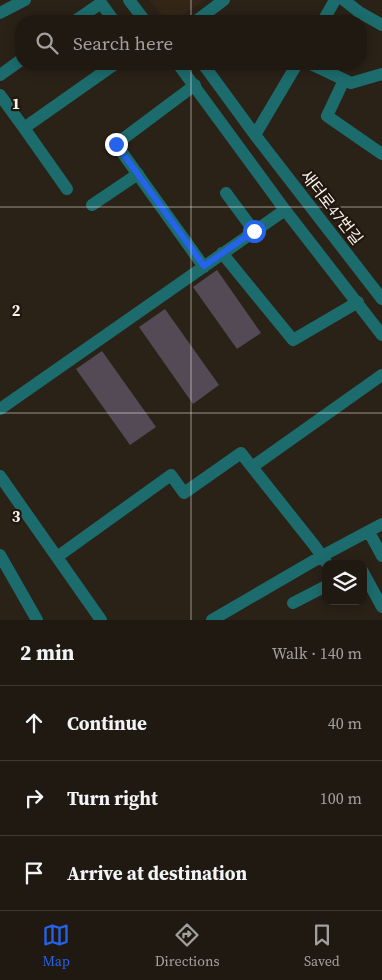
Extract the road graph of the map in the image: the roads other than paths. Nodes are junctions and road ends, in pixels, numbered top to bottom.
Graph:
1 (25, 0) edge
2 (129, 0) edge
3 (224, 0) edge
4 (335, 0) edge
5 (344, 0) edge
6 (0, 13) edge
7 (84, 15) edge
8 (110, 15) edge
9 (140, 15) edge
10 (204, 15) edge
11 (326, 15) edge
12 (364, 15) edge
13 (367, 17) edge
14 (382, 25) edge
15 (15, 64) edge
16 (106, 70) edge
17 (183, 70) edge
18 (207, 70) edge
19 (294, 70) edge
20 (323, 70) edge
21 (382, 74) edge
22 (0, 75) edge
23 (344, 80) junction
24 (195, 85) junction
25 (0, 95) edge
26 (24, 128) junction
27 (256, 135) junction
28 (382, 154) edge
29 (138, 174) junction
30 (68, 189) dead end
31 (226, 193) dead end
32 (92, 205) dead end
33 (285, 210) junction
34 (254, 231) junction
35 (222, 253) junction
36 (204, 266) junction
37 (382, 299) edge
38 (358, 302) junction
39 (382, 335) edge
40 (382, 376) edge
41 (0, 409) edge
42 (252, 467) junction
43 (0, 476) edge
44 (382, 524) edge
45 (369, 532) junction
46 (0, 556) edge
47 (382, 556) edge
48 (56, 557) junction
49 (324, 560) edge
50 (322, 561) edge
51 (367, 579) edge
52 (322, 588) edge
53 (293, 603) dead end
54 (382, 607) edge
55 (37, 620) edge
56 (101, 620) edge
57 (212, 620) edge

1 - 6 street
2 - 9 street
3 - 10 street
4 - 11 street
5 - 12 street
7 - 8 street
13 - 14 street
15 - 22 street
16 - 26 street
17 - 24 street
18 - 27 street, 새터로47번길
19 - 27 street
20 - 23 street
21 - 23 street
23 - 28 street
24 - 29 street
24 - 33 street
25 - 26 street
26 - 30 street
27 - 37 street, 새터로47번길
29 - 32 street
29 - 36 street
31 - 34 street
33 - 34 street
33 - 38 street
34 - 35 street
35 - 36 street
35 - 38 street
36 - 41 street
38 - 39 street
40 - 42 street
42 - 48 street
42 - 49 street
43 - 48 street
44 - 45 street
45 - 47 street
45 - 49 street
46 - 55 street
48 - 56 street
50 - 57 street
51 - 54 street
52 - 53 street

